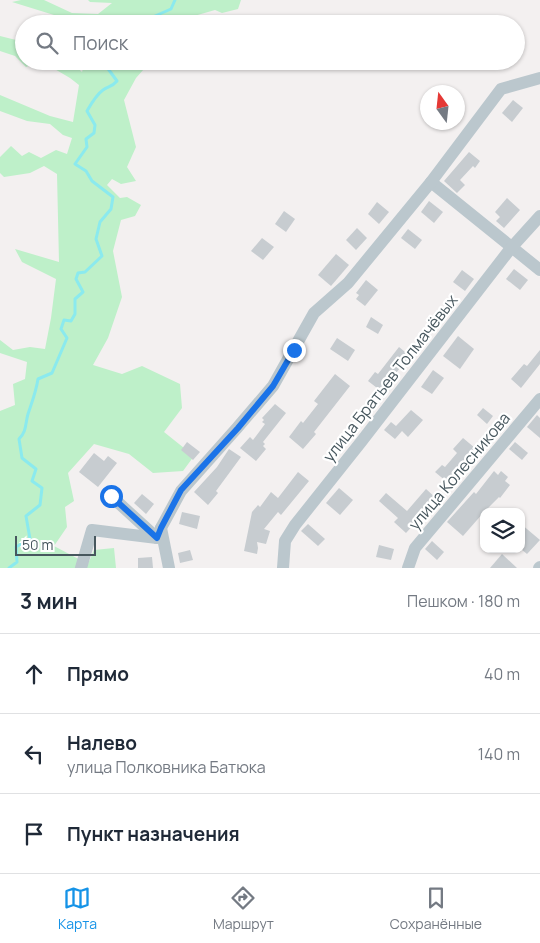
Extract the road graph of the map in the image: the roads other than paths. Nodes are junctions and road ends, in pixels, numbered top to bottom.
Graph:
1 (540, 78) edge
2 (431, 182) junction
3 (540, 216) edge
4 (511, 248) junction
5 (540, 270) edge
6 (540, 399) edge
7 (111, 496) dead end
8 (159, 533) junction
9 (82, 568) edge
10 (169, 568) edge
11 (283, 568) edge
12 (408, 568) edge

1 - 2 street
2 - 4 street
2 - 8 street
3 - 4 street, улица Братьев Толмачёвых
4 - 5 street
4 - 11 street, улица Братьев Толмачёвых
6 - 12 street, улица Колесникова
7 - 8 street
8 - 9 street
8 - 10 street

